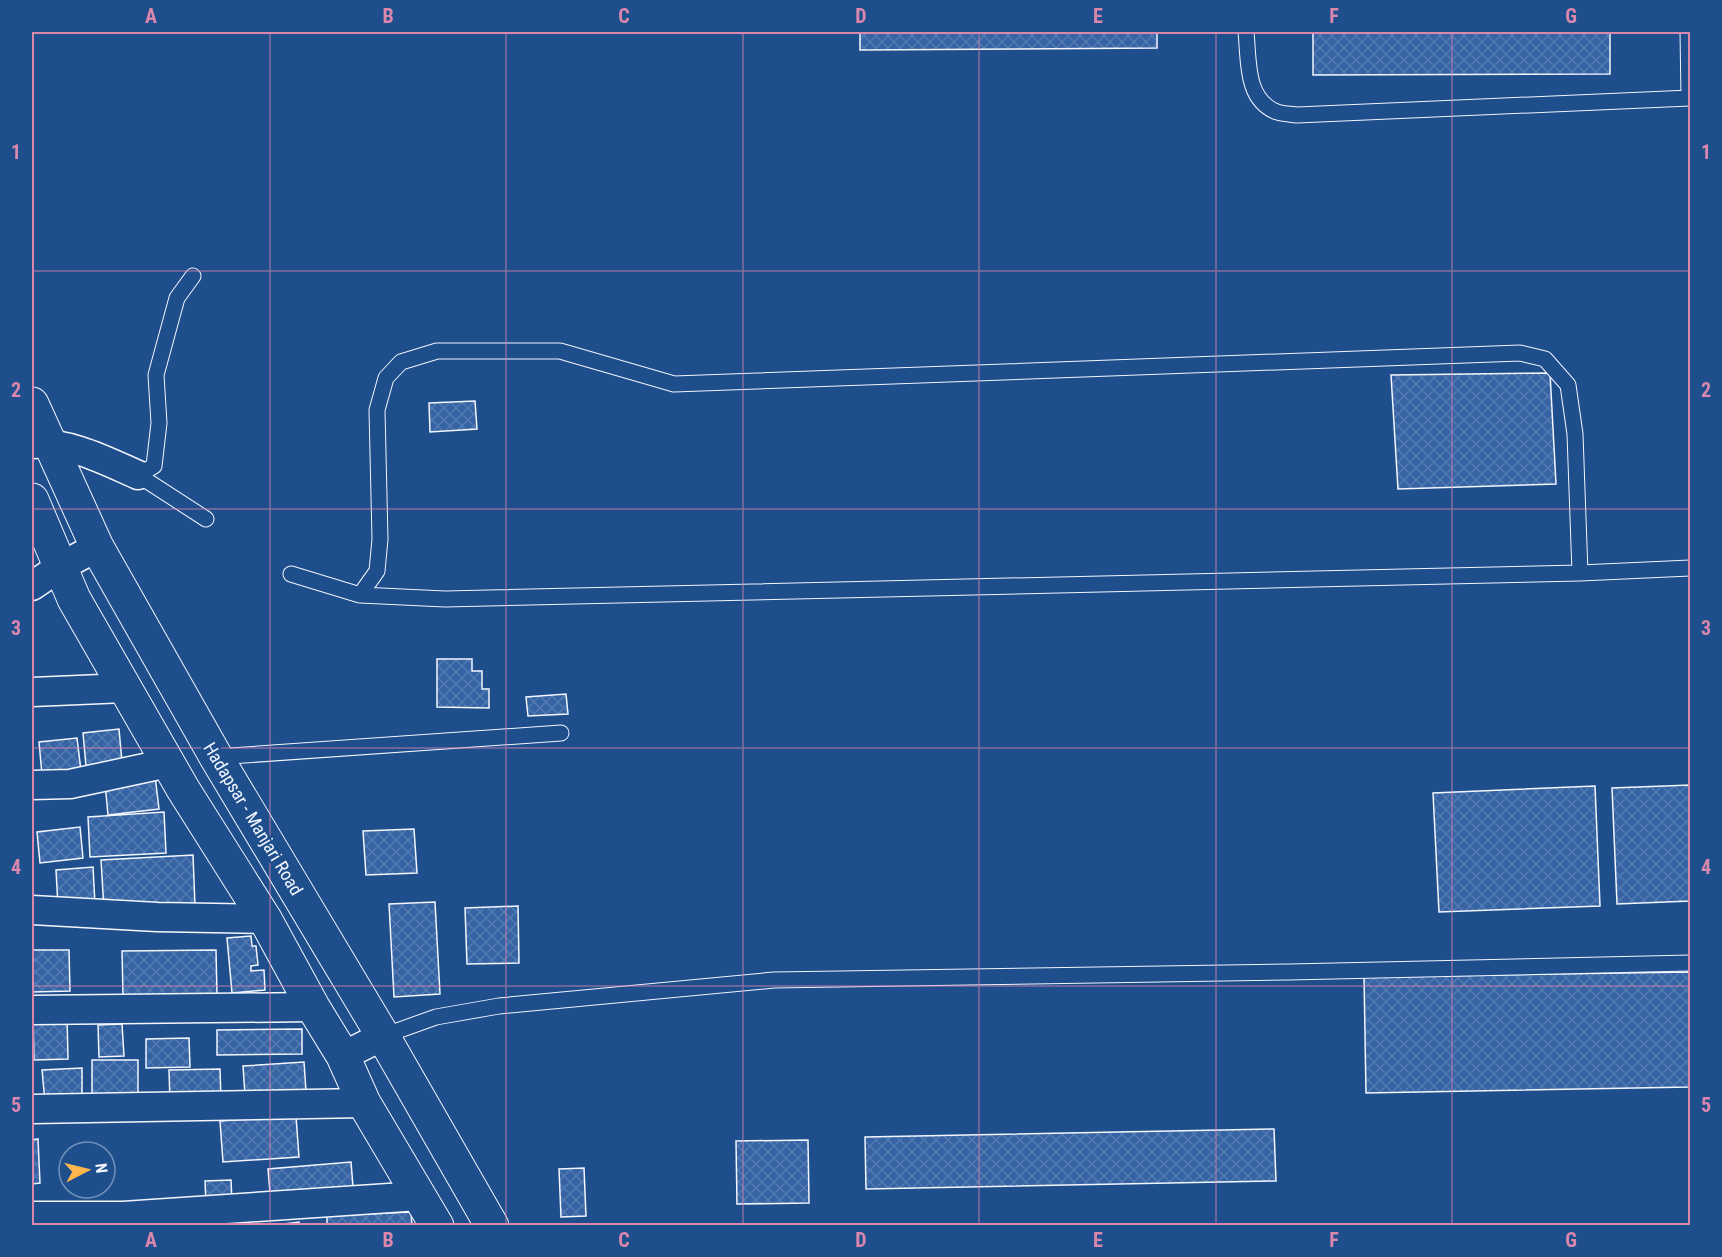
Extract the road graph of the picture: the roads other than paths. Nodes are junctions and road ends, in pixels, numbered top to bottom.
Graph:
1 (1246, 32) edge
2 (1688, 32) edge
3 (1690, 98) edge
4 (193, 276) dead end
5 (32, 404) edge
6 (40, 444) edge
7 (138, 475) junction
8 (32, 500) edge
9 (206, 519) dead end
10 (97, 547) junction
11 (50, 552) junction
12 (1690, 568) edge
13 (1580, 573) junction
14 (291, 574) dead end
15 (32, 586) edge
16 (360, 595) junction
17 (125, 688) junction
18 (32, 692) edge
19 (561, 733) dead end
20 (216, 757) junction
21 (168, 763) junction
22 (32, 786) edge
23 (32, 910) edge
24 (265, 919) junction
25 (1690, 963) edge
26 (313, 1007) junction
27 (32, 1010) edge
28 (383, 1036) junction
29 (343, 1056) junction
30 (364, 1103) junction
31 (32, 1109) edge
32 (419, 1196) junction
33 (32, 1216) edge
34 (437, 1226) edge
35 (492, 1226) edge

1 - 3 lane
2 - 3 lane
4 - 7 lane
5 - 6 main road, Hadapsar - Manjari Road
6 - 7 street
6 - 10 main road, Hadapsar - Manjari Road
7 - 9 lane
8 - 11 main road
10 - 11 street
10 - 20 main road, Hadapsar - Manjari Road
11 - 15 street
11 - 17 main road
12 - 13 lane
13 - 16 lane
13 - 16 lane
14 - 16 lane
17 - 18 street
17 - 21 main road
19 - 20 lane
20 - 28 main road, Hadapsar - Manjari Road
21 - 22 street
21 - 24 main road
23 - 24 street
24 - 26 main road
25 - 28 lane
26 - 27 street
26 - 29 main road
28 - 29 street
28 - 35 main road, Hadapsar - Manjari Road
29 - 30 main road
30 - 31 street
30 - 32 main road
32 - 33 street
32 - 34 main road

